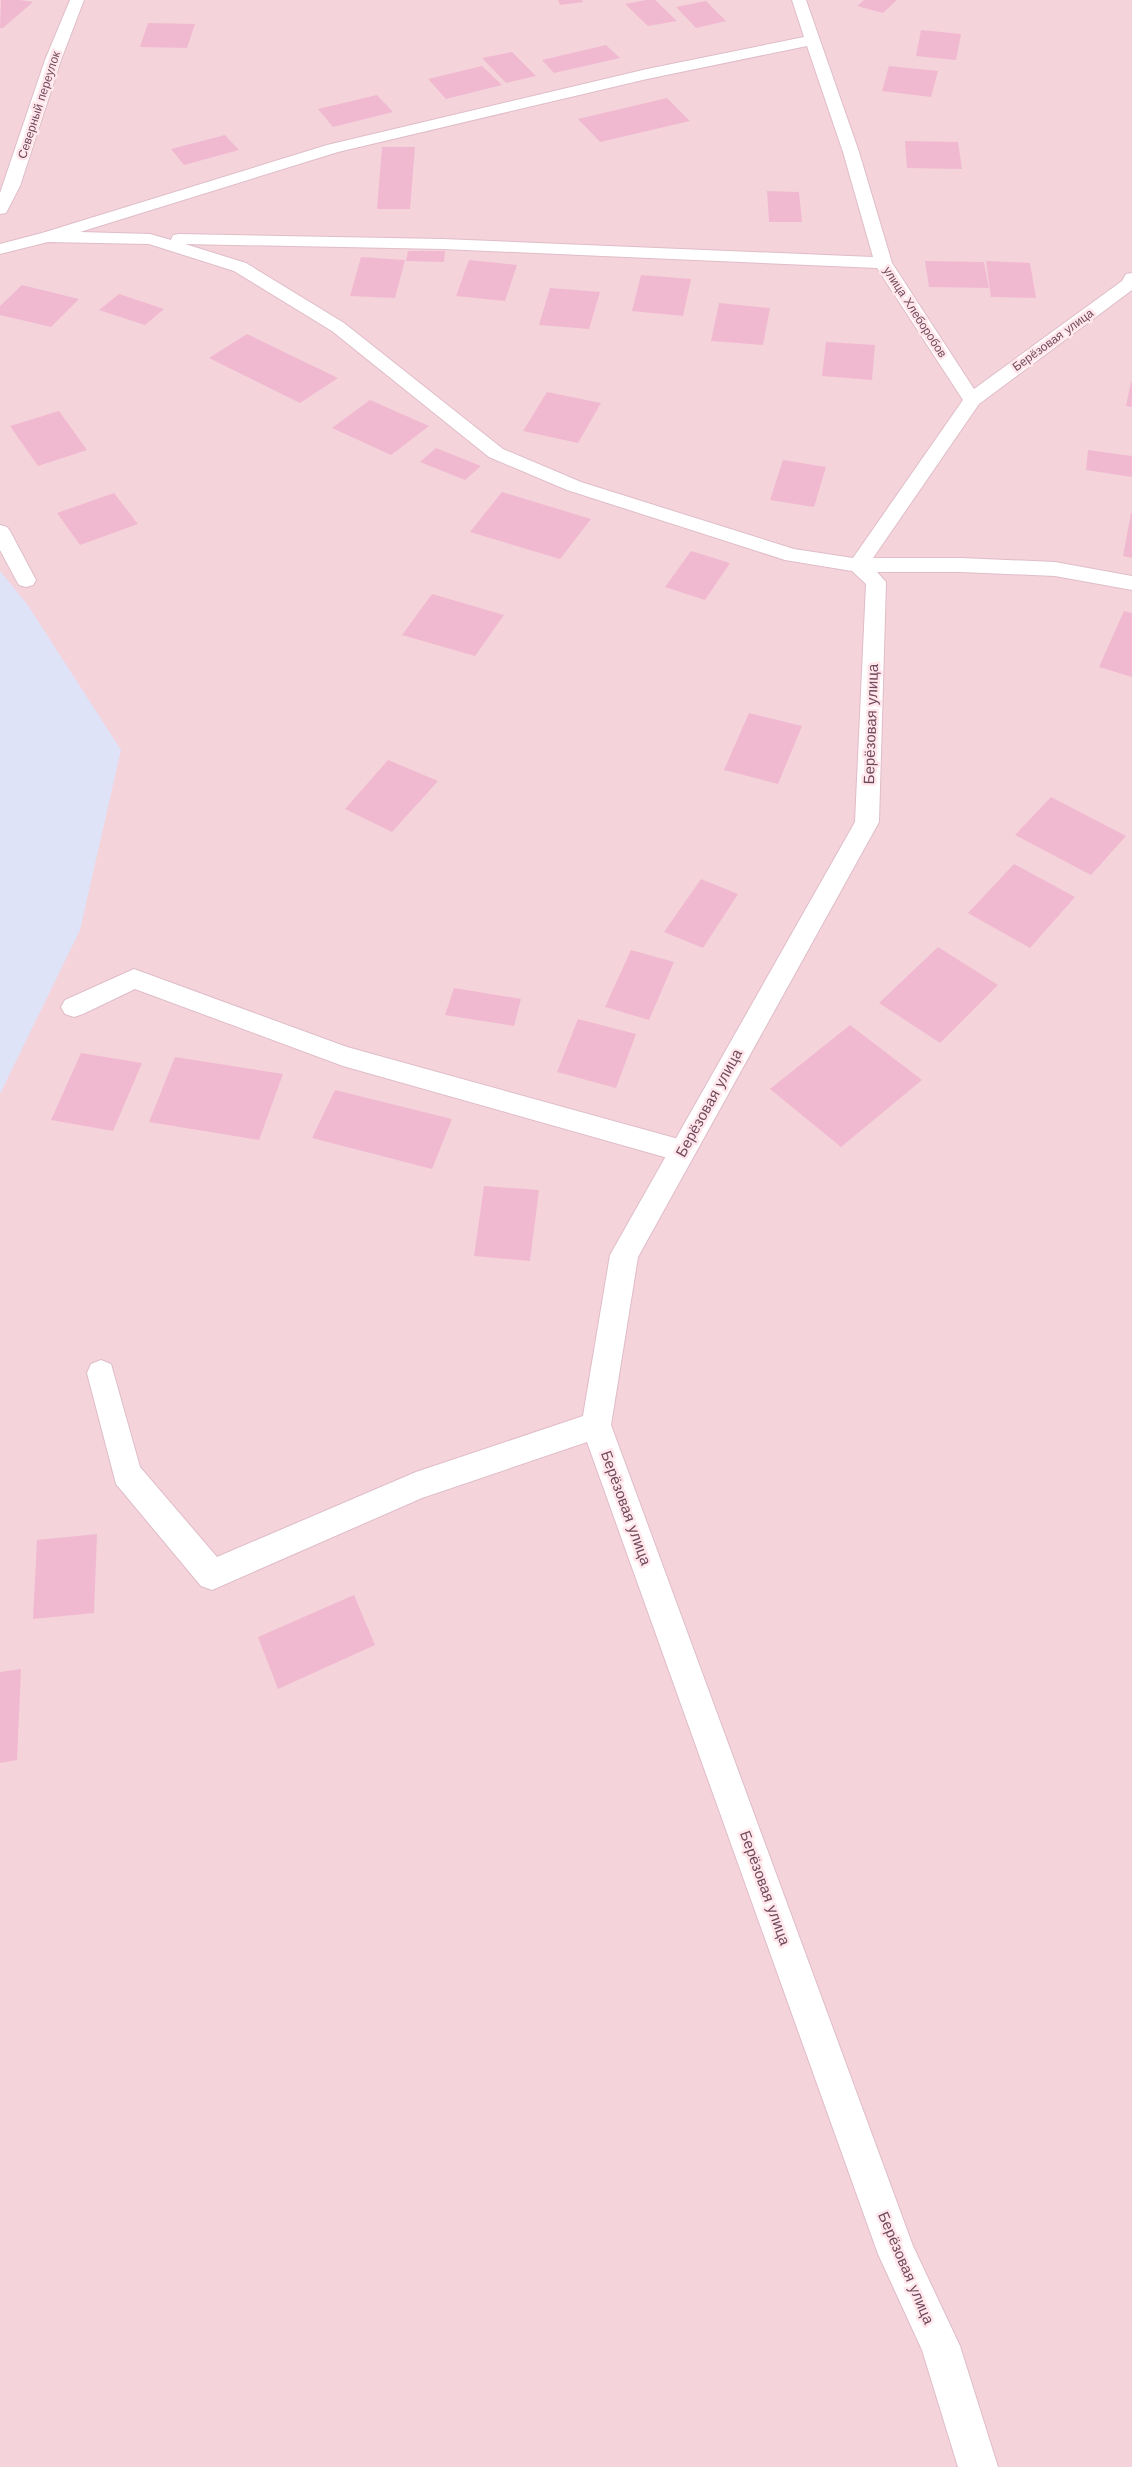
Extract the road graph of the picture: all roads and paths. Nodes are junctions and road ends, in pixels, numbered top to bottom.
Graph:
1 (77, 0) edge
2 (799, 0) edge
3 (813, 40) junction
4 (0, 209) edge
5 (48, 237) junction
6 (150, 239) junction
7 (0, 249) edge
8 (883, 263) junction
9 (1132, 278) edge
10 (972, 400) junction
11 (0, 531) edge
12 (858, 565) junction
13 (26, 580) dead end
14 (1132, 583) edge
15 (74, 1007) dead end
16 (682, 1151) junction
17 (101, 1373) dead end
18 (596, 1425) junction
19 (978, 2467) edge

1 - 4 street, Северный переулок
2 - 3 street, улица Хлеборобов
3 - 5 street
3 - 8 street, улица Хлеборобов
5 - 6 street
5 - 7 street
6 - 8 street
6 - 12 street
8 - 10 street, улица Хлеборобов
9 - 10 street, Берёзовая улица
10 - 12 street
11 - 13 street
12 - 14 street
12 - 16 street, Берёзовая улица
15 - 16 street
16 - 18 street, Берёзовая улица
17 - 18 street
18 - 19 street, Берёзовая улица

